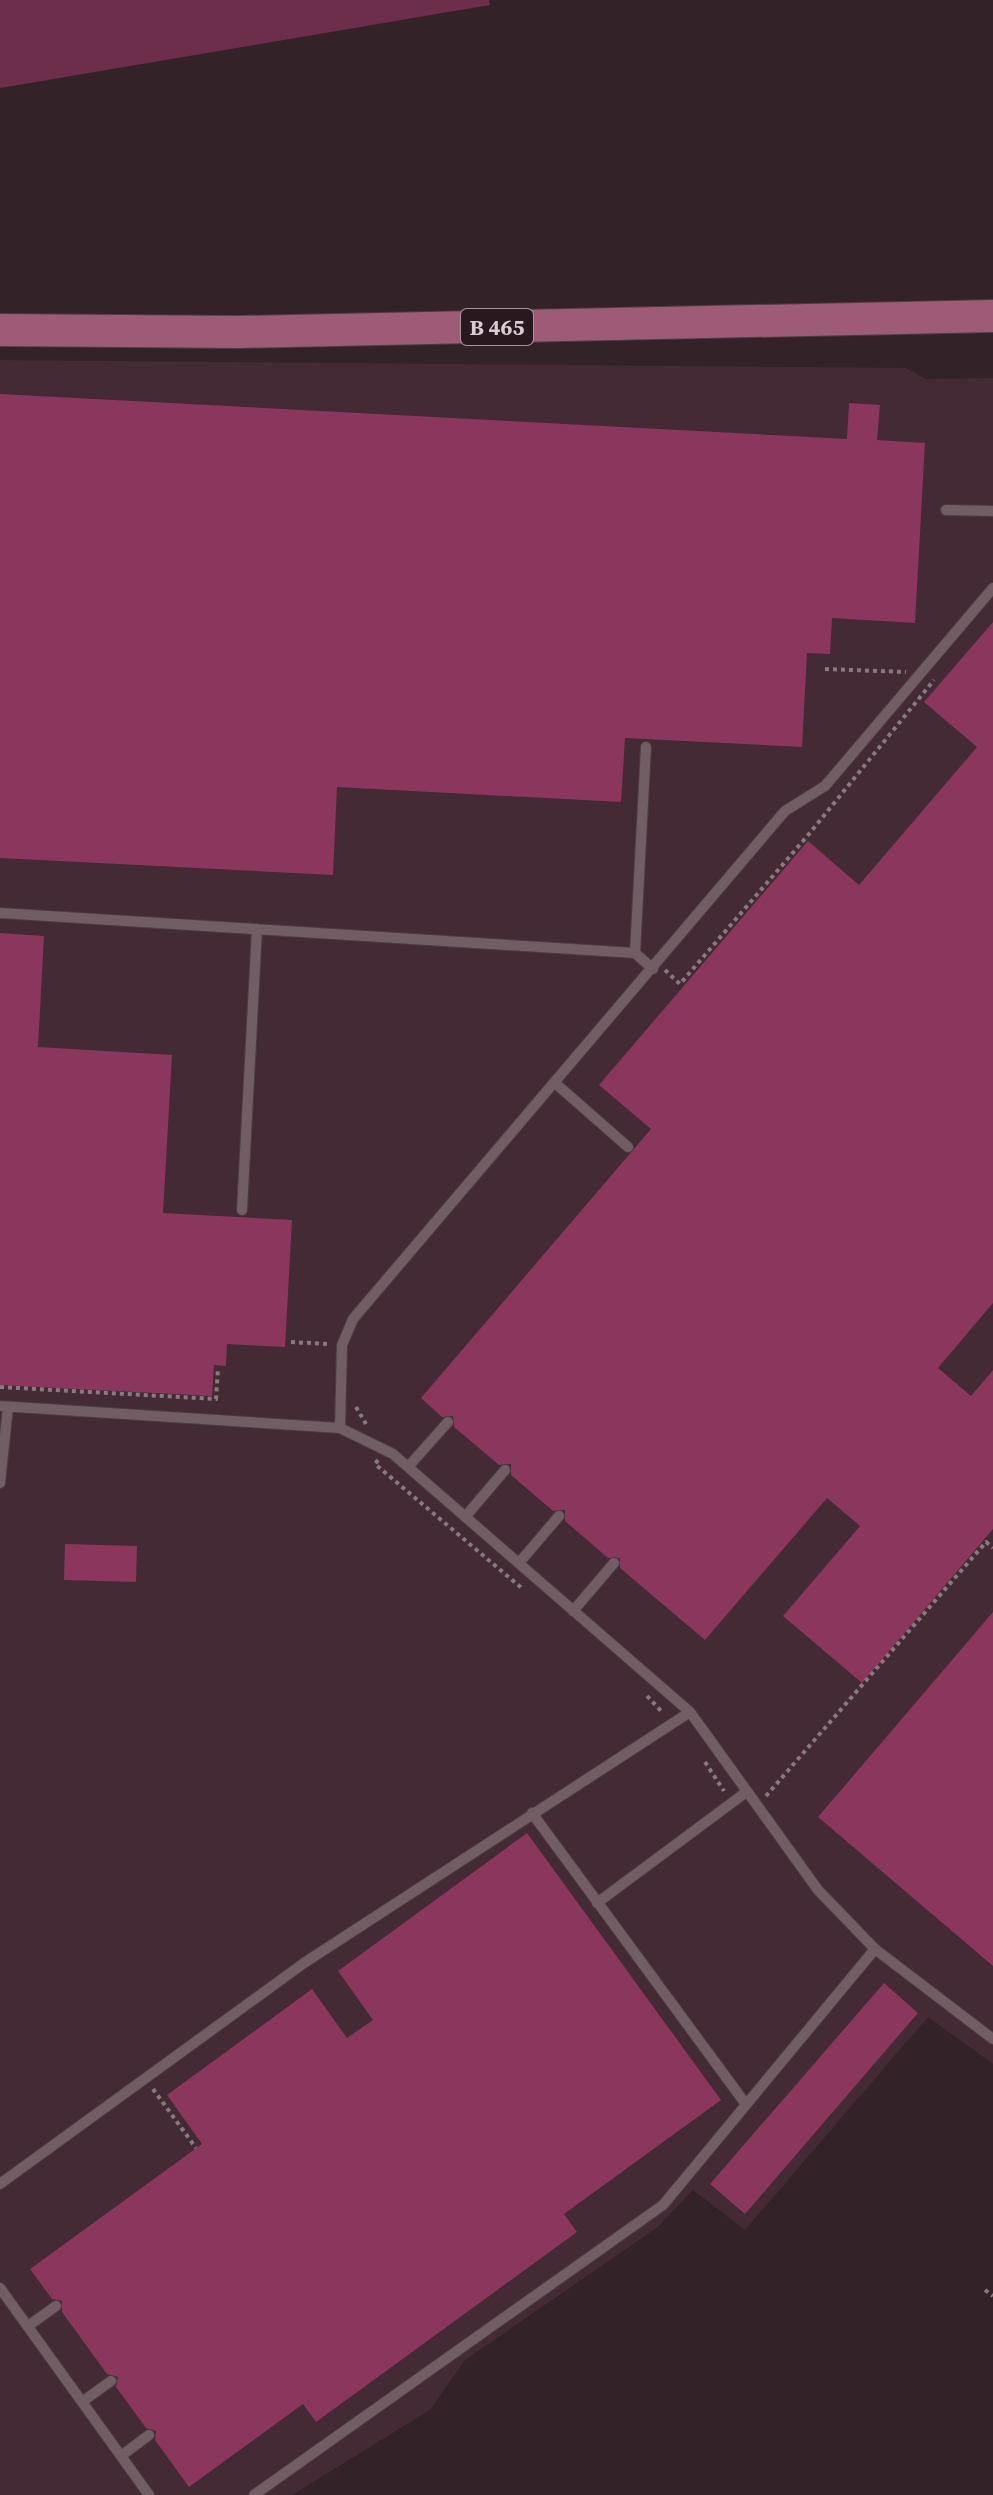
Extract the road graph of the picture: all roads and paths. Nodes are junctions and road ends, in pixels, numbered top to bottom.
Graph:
1 (993, 316) edge
2 (0, 330) edge
3 (946, 510) dead end
4 (993, 511) edge
5 (993, 588) edge
6 (646, 747) dead end
7 (829, 808) dead end
8 (0, 913) edge
9 (257, 929) junction
10 (635, 953) junction
11 (653, 969) junction
12 (680, 984) dead end
13 (555, 1083) junction
14 (628, 1147) dead end
15 (242, 1210) dead end
16 (291, 1342) dead end
17 (342, 1345) junction
18 (218, 1368) dead end
19 (0, 1387) edge
20 (4, 1406) edge
21 (448, 1422) dead end
22 (340, 1428) junction
23 (408, 1467) junction
24 (505, 1470) dead end
25 (0, 1483) edge
26 (559, 1516) dead end
27 (465, 1517) junction
28 (993, 1548) edge
29 (519, 1563) junction
30 (614, 1563) dead end
31 (573, 1611) junction
32 (641, 1690) dead end
33 (690, 1712) junction
34 (673, 1723) junction
35 (700, 1753) dead end
36 (745, 1793) junction
37 (732, 1803) junction
38 (753, 1804) junction
39 (532, 1813) junction
40 (597, 1903) junction
41 (875, 1949) junction
42 (993, 2039) edge
43 (145, 2078) junction
44 (745, 2103) junction
45 (196, 2148) dead end
46 (0, 2184) edge
47 (985, 2290) dead end
48 (1, 2292) edge
49 (993, 2296) edge
50 (56, 2306) dead end
51 (28, 2326) junction
52 (111, 2381) dead end
53 (82, 2402) junction
54 (149, 2435) dead end
55 (121, 2456) junction
56 (149, 2495) edge
57 (254, 2495) edge

1 - 2 main road, B 465
3 - 4 lane
5 - 11 lane
6 - 10 lane
7 - 12 path
8 - 9 lane
9 - 10 lane
9 - 15 lane
10 - 11 lane
11 - 13 lane
13 - 14 lane
13 - 17 lane
16 - 17 path
17 - 22 lane
18 - 19 path
20 - 22 lane
20 - 25 lane
21 - 23 lane
22 - 23 lane
23 - 27 lane
24 - 27 lane
26 - 29 lane
27 - 29 lane
28 - 38 path
29 - 31 lane
30 - 31 lane
31 - 33 lane
32 - 34 path
33 - 34 lane
33 - 36 lane
34 - 39 lane
35 - 37 path
36 - 37 lane
36 - 38 lane
37 - 40 lane
38 - 41 lane
39 - 40 lane
39 - 43 lane
40 - 44 lane
41 - 42 lane
41 - 44 lane
43 - 45 path
43 - 46 lane
44 - 57 lane
47 - 49 path
48 - 51 lane
50 - 51 lane
51 - 53 lane
52 - 53 lane
53 - 55 lane
54 - 55 lane
55 - 56 lane

